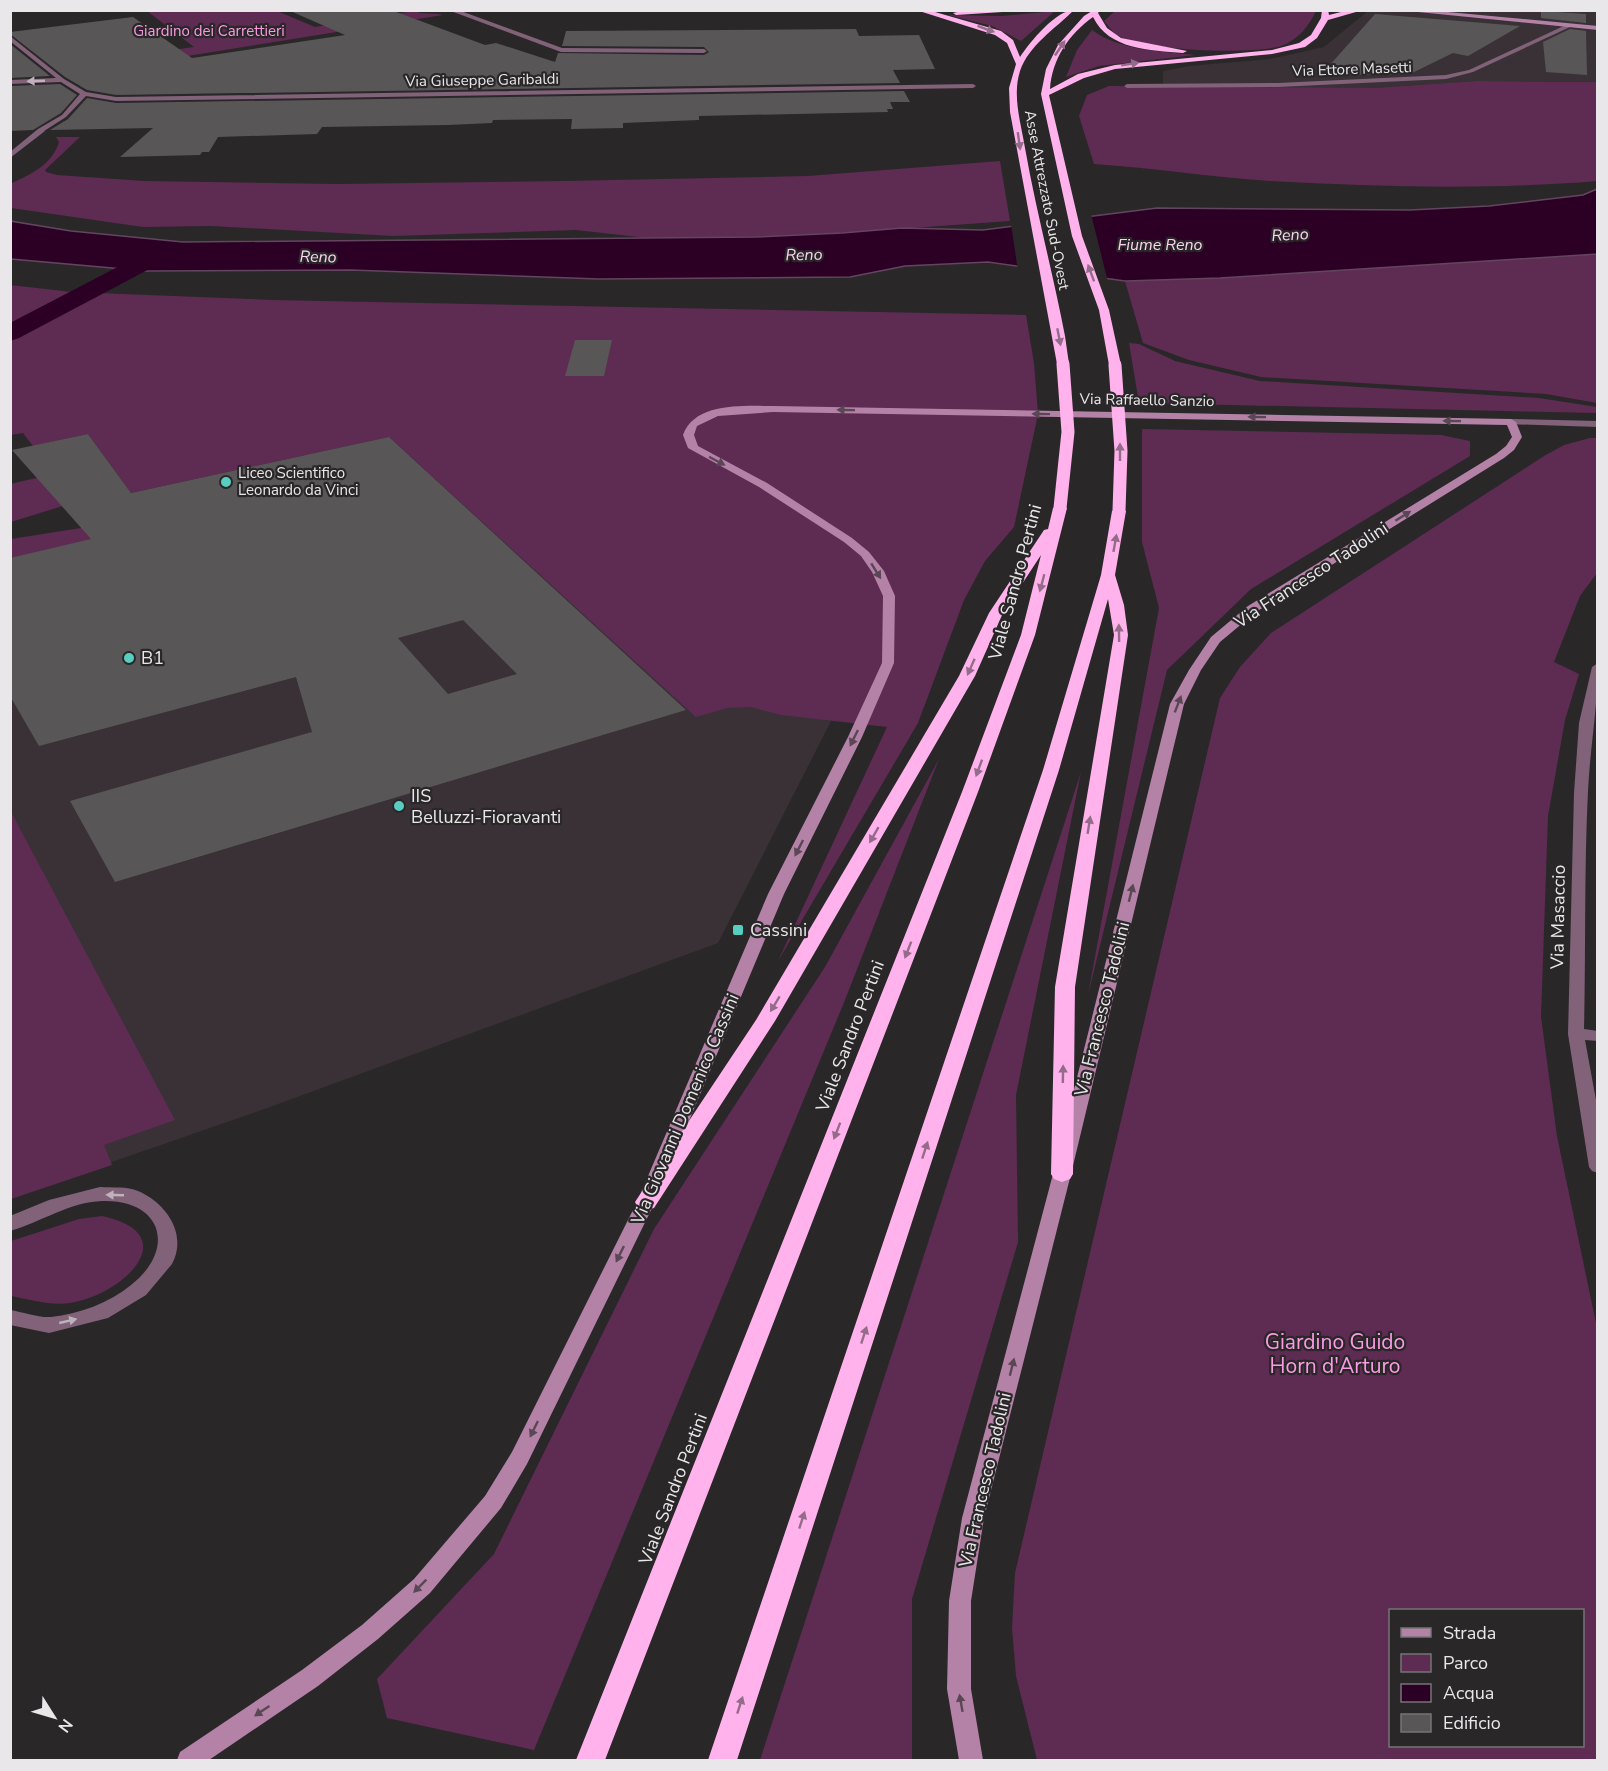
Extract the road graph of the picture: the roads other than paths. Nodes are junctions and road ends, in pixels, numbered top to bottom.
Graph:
1 (451, 10) edge
2 (919, 10) edge
3 (931, 10) edge
4 (1029, 10) edge
5 (1071, 10) edge
6 (1360, 10) edge
7 (1401, 10) edge
8 (1096, 11) edge
9 (1344, 11) edge
10 (1424, 12) edge
11 (1325, 14) edge
12 (1568, 26) junction
13 (1598, 28) edge
14 (10, 38) edge
15 (704, 51) dead end
16 (1238, 54) junction
17 (1019, 63) junction
18 (62, 80) junction
19 (10, 82) edge
20 (973, 86) dead end
21 (1127, 86) dead end
22 (84, 94) junction
23 (1045, 94) junction
24 (10, 156) edge
25 (1054, 310) joint
26 (697, 421) joint
27 (1511, 422) junction
28 (1598, 424) edge
29 (1057, 517) junction
30 (1108, 575) junction
31 (1598, 668) edge
32 (1592, 724) edge
33 (1576, 1034) junction
34 (1598, 1036) edge
35 (1598, 1167) edge
36 (1062, 1174) junction
37 (646, 1202) junction
38 (10, 1224) edge
39 (10, 1317) edge
40 (189, 1761) edge
41 (590, 1761) edge
42 (722, 1761) edge
43 (971, 1761) edge

1 - 15 street
2 -> 17 highway
3 - 4 highway
5 - 17 highway, Asse Attrezzato Sud-Ovest
6 - 9 highway
7 - 10 street
8 - 16 highway
23 -> 8 highway, Asse Attrezzato Sud-Ovest
9 - 11 highway
10 - 12 street
11 - 16 highway
12 - 13 street
12 - 21 street, Via Ettore Masetti
14 - 18 street, Via Giuseppe Garibaldi
23 -> 16 highway
17 -> 25 highway, Asse Attrezzato Sud-Ovest
18 -> 19 street
18 - 22 street, Via Giuseppe Garibaldi
20 - 22 street, Via Giuseppe Garibaldi
22 - 24 street
30 -> 23 highway, Asse Attrezzato Sud-Ovest, bridge
25 -> 29 highway, Viale Sandro Pertini, bridge
27 -> 26 street, Via Raffaello Sanzio
26 -> 37 street, Via Giovanni Domenico Cassini
27 - 28 street, Via Raffaello Sanzio
36 -> 27 street, Via Francesco Tadolini
29 -> 37 highway
29 -> 41 highway, Viale Sandro Pertini
36 -> 30 highway
42 -> 30 highway
31 - 32 street, Via Masaccio
32 - 33 street, Via Masaccio
33 - 34 street
33 - 35 street, Via Masaccio
43 -> 36 street, Via Francesco Tadolini
37 -> 40 street, Via Giovanni Domenico Cassini
39 -> 38 street

